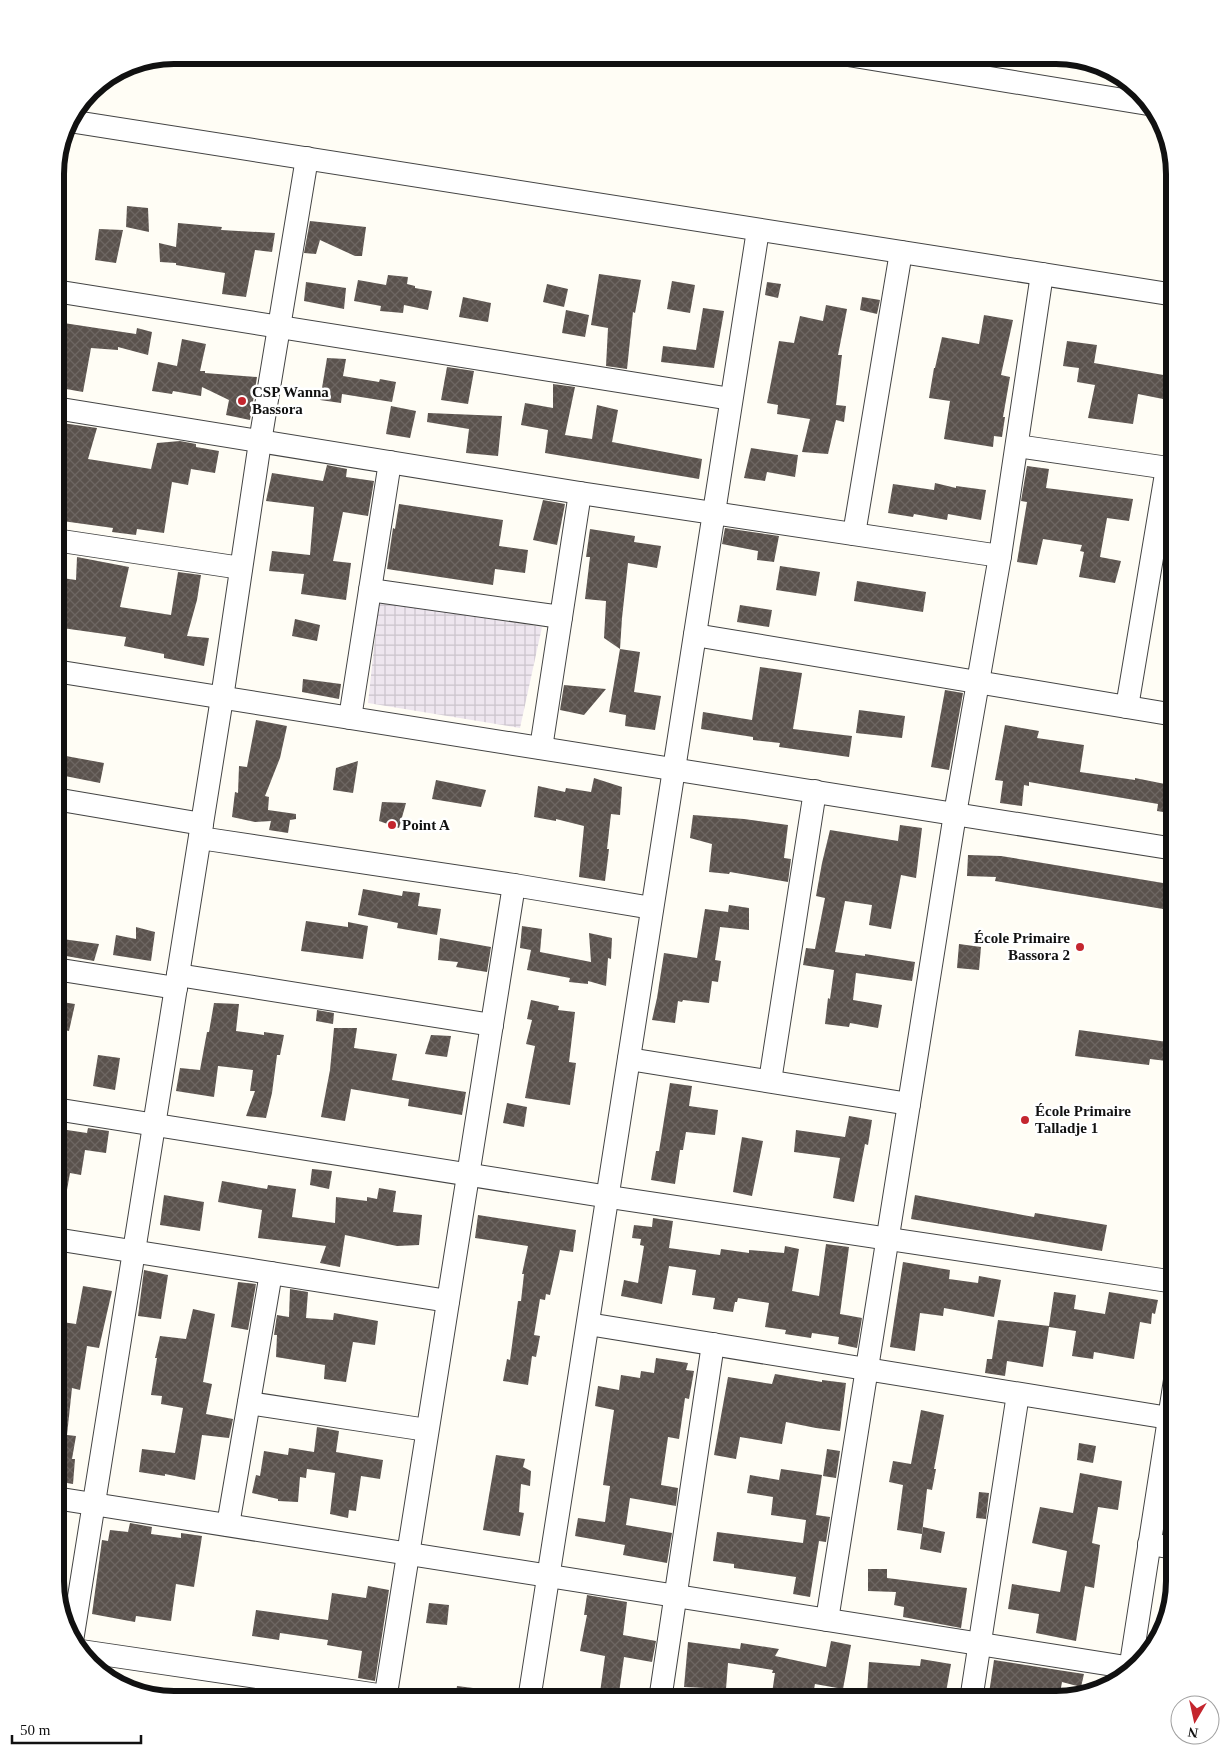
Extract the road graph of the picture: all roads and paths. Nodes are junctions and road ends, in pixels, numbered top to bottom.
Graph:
1 (903, 64) edge
2 (1139, 103) edge
3 (77, 122) edge
4 (307, 158) junction
5 (758, 230) junction
6 (901, 252) junction
7 (1042, 274) junction
8 (64, 293) edge
9 (1166, 294) edge
10 (280, 327) junction
11 (731, 399) junction
12 (64, 409) edge
13 (260, 442) junction
14 (1017, 446) junction
15 (390, 462) junction
16 (1166, 467) edge
17 (580, 493) junction
18 (1166, 495) edge
19 (714, 513) junction
20 (854, 534) junction
21 (64, 541) edge
22 (1000, 556) junction
23 (241, 568) junction
24 (370, 590) junction
25 (561, 617) junction
26 (695, 635) junction
27 (64, 672) edge
28 (978, 682) junction
29 (222, 698) junction
30 (1126, 707) junction
31 (1166, 714) edge
32 (350, 718) junction
33 (541, 748) junction
34 (674, 769) junction
35 (815, 792) junction
36 (64, 801) edge
37 (955, 814) junction
38 (201, 831) junction
39 (1166, 847) edge
40 (514, 885) junction
41 (652, 908) junction
42 (64, 971) edge
43 (177, 982) junction
44 (492, 1025) junction
45 (629, 1058) junction
46 (770, 1081) junction
47 (909, 1104) junction
48 (64, 1110) edge
49 (154, 1125) junction
50 (468, 1175) junction
51 (608, 1196) junction
52 (888, 1238) junction
53 (64, 1240) edge
54 (134, 1252) junction
55 (271, 1273) junction
56 (1166, 1281) edge
57 (448, 1301) junction
58 (588, 1324) junction
59 (713, 1344) junction
60 (867, 1369) junction
61 (1018, 1394) junction
62 (249, 1403) junction
63 (1166, 1418) edge
64 (428, 1430) junction
65 (1166, 1437) edge
66 (64, 1499) edge
67 (93, 1504) junction
68 (228, 1525) junction
69 (1149, 1544) junction
70 (1166, 1547) edge
71 (407, 1553) junction
72 (549, 1576) junction
73 (675, 1596) junction
74 (827, 1620) junction
75 (74, 1627) edge
76 (980, 1644) junction
77 (91, 1652) edge
78 (1132, 1661) edge
79 (1124, 1667) edge
80 (340, 1691) edge
81 (386, 1691) edge
82 (530, 1691) edge
83 (661, 1691) edge
84 (972, 1691) edge

1 - 2 street
3 - 4 street
4 - 5 street
4 - 10 street
5 - 6 street
5 - 11 street
6 - 7 street
6 - 20 street
7 - 9 street
7 - 14 street
8 - 10 street
10 - 11 street
10 - 13 street
11 - 19 street
12 - 13 street
13 - 15 street
13 - 23 street
14 - 16 street
14 - 22 street
15 - 17 street
15 - 24 street
17 - 19 street
17 - 25 street
18 - 30 street
19 - 20 street
19 - 26 street
20 - 22 street
21 - 23 street
22 - 28 street
23 - 29 street
24 - 25 street
24 - 32 street
25 - 33 street
26 - 28 street
26 - 34 street
27 - 29 street
28 - 30 street
28 - 37 street
29 - 32 street
29 - 38 street
30 - 31 street
32 - 33 street
33 - 34 street
34 - 35 street
34 - 41 street
35 - 37 street
35 - 46 street
36 - 38 street
37 - 39 street
37 - 47 street
38 - 40 street
38 - 43 street
40 - 41 street
40 - 44 street
41 - 45 street
42 - 43 street
43 - 44 street
43 - 49 street
44 - 50 street
45 - 46 street
45 - 51 street
46 - 47 street
47 - 52 street
48 - 49 street
49 - 50 street
49 - 54 street
50 - 51 street
50 - 57 street
51 - 52 street
51 - 58 street
52 - 56 street
52 - 60 street
53 - 54 street
54 - 55 street
54 - 67 street
55 - 57 street
55 - 62 street
57 - 64 street
58 - 59 street
58 - 72 street
59 - 60 street
59 - 73 street
60 - 61 street
60 - 74 street
61 - 63 street
61 - 76 street
62 - 64 street
62 - 68 street
64 - 71 street
65 - 69 street
66 - 67 street
67 - 68 street
67 - 75 street
68 - 71 street
69 - 70 street
69 - 78 street
71 - 72 street
71 - 81 street
72 - 73 street
72 - 82 street
73 - 74 street
73 - 83 street
74 - 76 street
76 - 79 street
76 - 84 street
77 - 80 street

